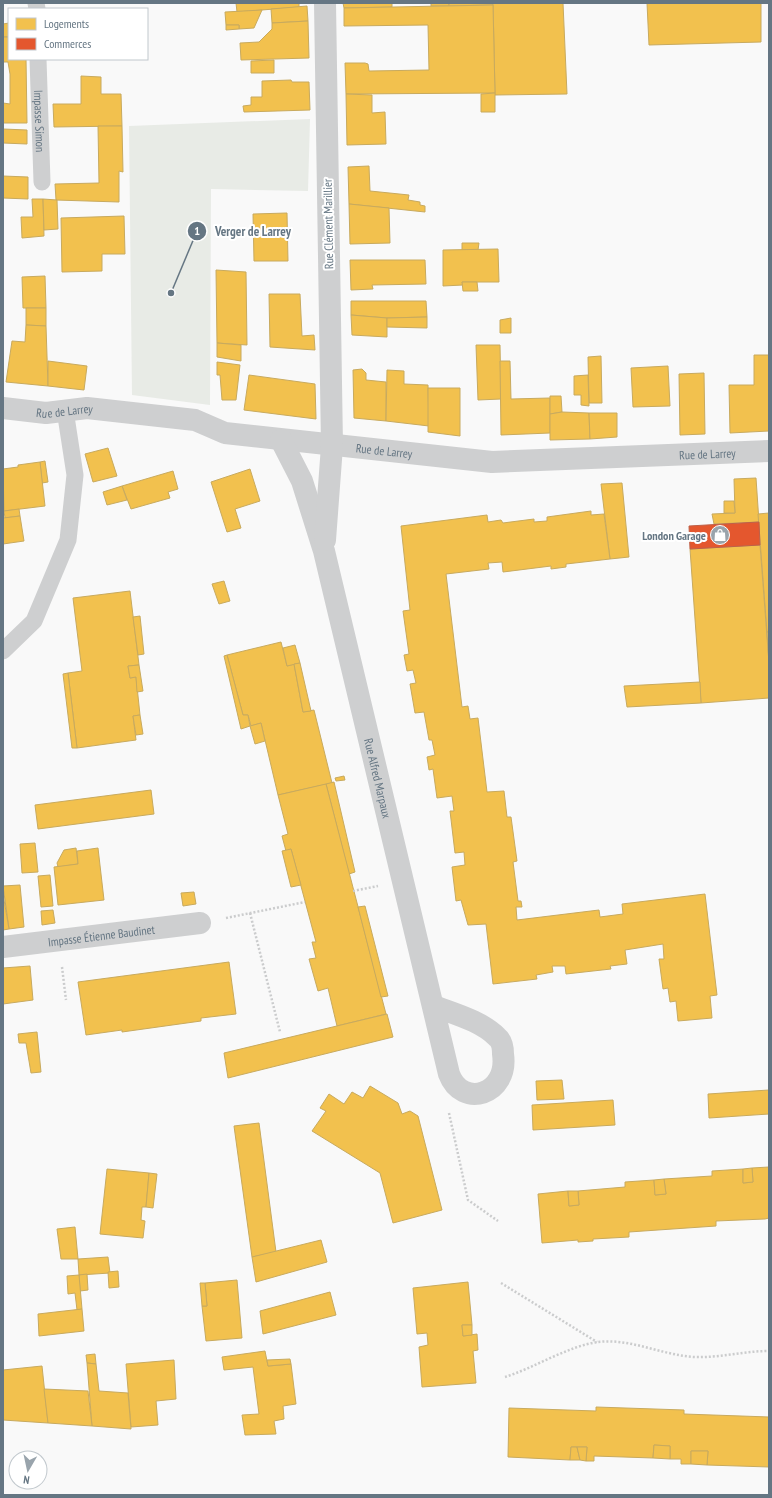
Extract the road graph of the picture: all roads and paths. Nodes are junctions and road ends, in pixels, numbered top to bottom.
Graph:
1 (325, 3) edge
2 (38, 60) edge
3 (42, 182) dead end
4 (3, 408) edge
5 (65, 410) junction
6 (281, 440) junction
7 (332, 446) junction
8 (769, 451) edge
9 (324, 551) junction
10 (3, 651) edge
11 (305, 902) dead end
12 (250, 913) junction
13 (200, 923) joint
14 (3, 947) edge
15 (63, 970) dead end
16 (66, 1000) dead end
17 (434, 1006) junction
18 (280, 1032) dead end
19 (453, 1083) junction
20 (498, 1221) dead end
21 (501, 1283) dead end
22 (597, 1342) junction
23 (769, 1351) edge
24 (505, 1377) dead end

1 - 7 street, Rue Clément Marillier
2 - 3 lane, Impasse Simon
4 - 5 street, Rue de Larrey
5 - 6 street, Rue de Larrey
5 - 10 lane
6 - 7 street, Rue de Larrey
6 - 9 street, Rue Alfred Marpaux
7 - 8 street, Rue de Larrey
7 - 9 street, Rue Alfred Marpaux
9 - 17 street, Rue Alfred Marpaux
11 - 12 path
12 - 13 path
12 - 18 path
13 - 14 street, Impasse Étienne Baudinet
15 - 16 path
17 - 19 street, Rue Alfred Marpaux
17 - 19 street
19 - 20 path
21 - 22 path
22 - 23 path
22 - 24 path

